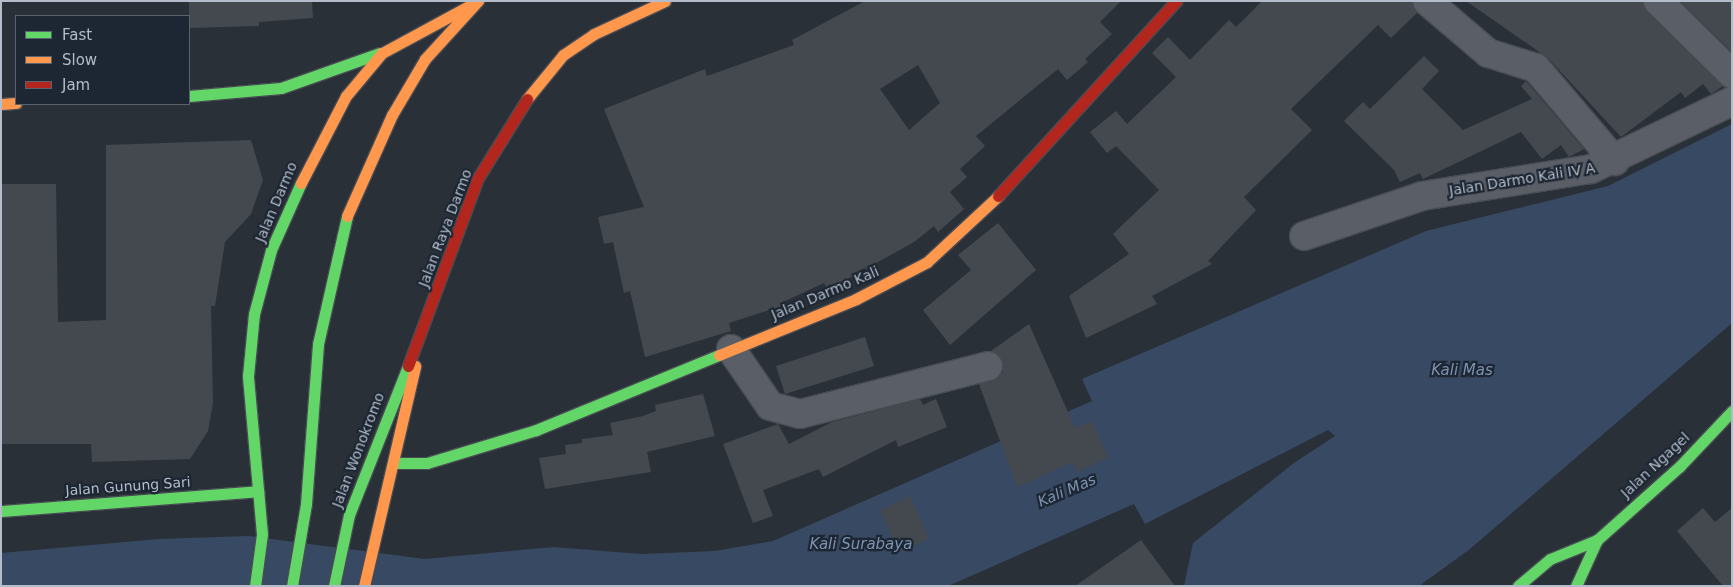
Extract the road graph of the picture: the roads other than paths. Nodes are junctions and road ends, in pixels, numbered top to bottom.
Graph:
1 (665, 1) edge
2 (1176, 1) edge
3 (1427, 1) edge
4 (1658, 1) edge
5 (468, 4) edge
6 (382, 53) junction
7 (1732, 74) edge
8 (190, 96) edge
9 (1732, 101) edge
10 (15, 103) edge
11 (1, 104) edge
12 (1615, 161) junction
13 (1304, 236) dead end
14 (424, 330) junction
15 (731, 349) junction
16 (988, 366) dead end
17 (1732, 411) edge
18 (394, 463) junction
19 (258, 491) junction
20 (1, 511) edge
21 (1597, 540) junction
22 (255, 586) edge
23 (292, 586) edge
24 (334, 586) edge
25 (364, 586) edge
26 (1518, 586) edge
27 (1576, 586) edge

1 - 14 main road, Jalan Raya Darmo
2 - 15 main road, Jalan Darmo Kali
3 - 12 street
4 - 7 street
5 - 6 main road, Jalan Darmo
5 - 23 main road
6 - 8 main road
6 - 19 main road, Jalan Darmo
9 - 12 street, Jalan Darmo Kali IV A
10 - 11 main road
12 - 13 street, Jalan Darmo Kali IV A
14 - 18 main road, Jalan Raya Darmo
14 - 24 main road, Jalan Wonokromo
15 - 16 street
15 - 18 main road, Jalan Darmo Kali
17 - 21 main road, Jalan Ngagel
18 - 25 main road, Jalan Raya Darmo
19 - 20 main road, Jalan Gunung Sari
19 - 22 main road
21 - 26 main road, Jalan Ngagel
21 - 27 main road, Jalan Ngagel

